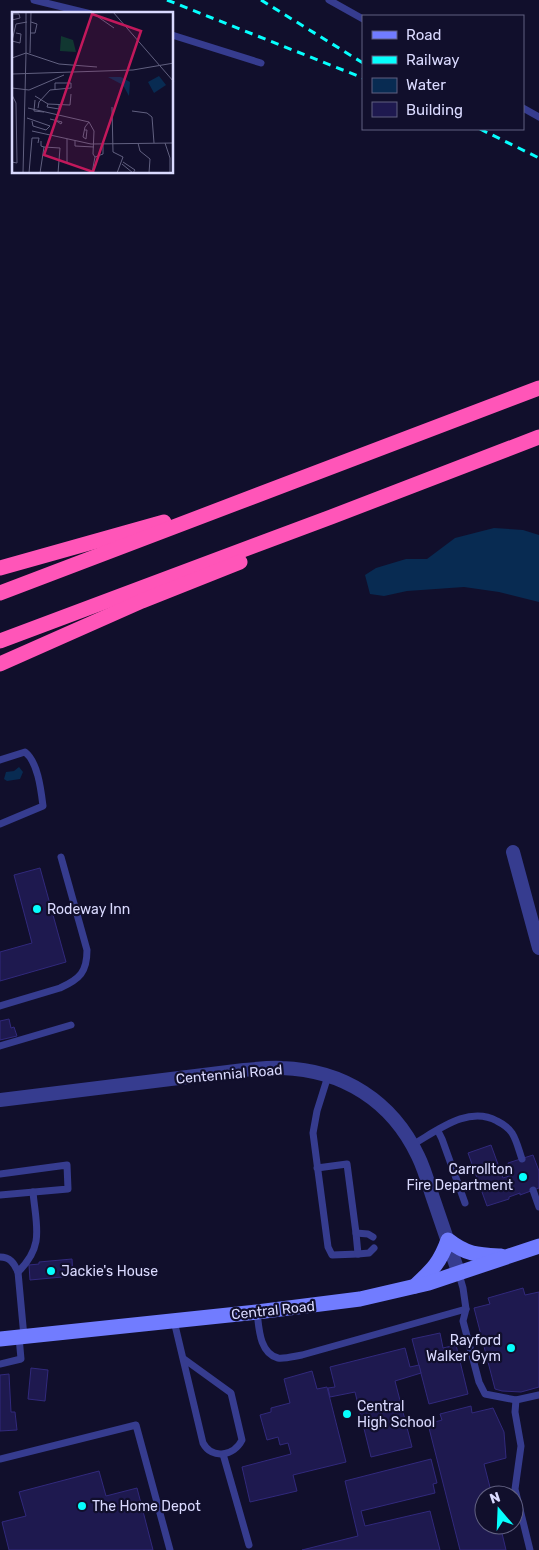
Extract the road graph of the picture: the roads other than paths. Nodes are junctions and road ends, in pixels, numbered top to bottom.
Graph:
1 (34, 0) edge
2 (329, 0) edge
3 (83, 12) edge
4 (362, 18) edge
5 (174, 36) edge
6 (261, 63) dead end
7 (524, 109) edge
8 (539, 117) edge
9 (539, 388) edge
10 (539, 437) edge
11 (226, 507) junction
12 (331, 517) junction
13 (0, 568) edge
14 (0, 593) edge
15 (0, 641) edge
16 (0, 664) edge
17 (0, 760) edge
18 (0, 824) edge
19 (513, 852) dead end
20 (62, 857) dead end
21 (539, 948) edge
22 (0, 1006) edge
23 (71, 1025) dead end
24 (0, 1046) edge
25 (328, 1076) junction
26 (0, 1098) edge
27 (438, 1131) junction
28 (412, 1145) junction
29 (522, 1159) dead end
30 (317, 1168) junction
31 (0, 1174) edge
32 (533, 1190) dead end
33 (33, 1192) junction
34 (0, 1196) edge
35 (465, 1203) dead end
36 (539, 1207) edge
37 (356, 1233) junction
38 (373, 1237) dead end
39 (448, 1240) junction
40 (539, 1246) edge
41 (374, 1248) dead end
42 (358, 1254) junction
43 (0, 1257) edge
44 (509, 1257) junction
45 (18, 1272) junction
46 (459, 1274) junction
47 (414, 1287) junction
48 (466, 1308) junction
49 (256, 1312) junction
50 (174, 1321) junction
51 (21, 1337) junction
52 (0, 1339) edge
53 (184, 1360) junction
54 (0, 1364) edge
55 (539, 1395) edge
56 (516, 1400) junction
57 (223, 1454) junction
58 (0, 1459) edge
59 (250, 1545) dead end
60 (170, 1550) edge
61 (530, 1550) edge

1 - 3 lane
2 - 4 lane
5 - 6 lane
7 - 8 lane
9 - 11 highway
10 - 12 highway
11 - 13 highway
11 - 14 highway
12 - 15 highway
12 - 16 highway
17 - 18 lane
19 - 21 street
20 - 22 lane
23 - 24 lane
25 - 26 street, Centennial Road
25 - 28 street, Centennial Road
25 - 30 lane
27 - 28 lane
27 - 29 lane
27 - 35 lane
28 - 39 street, Centennial Road
30 - 37 lane
30 - 42 lane
31 - 33 lane
32 - 36 lane
33 - 34 lane
33 - 45 lane
37 - 38 lane
37 - 42 lane
39 - 44 street
39 - 46 street, Centennial Road
39 - 47 street
40 - 44 street, Central Road
41 - 42 lane
43 - 45 lane
44 - 46 street, Central Road
45 - 51 lane
46 - 47 street, Central Road
46 - 48 lane
47 - 49 street, Central Road
48 - 49 lane
48 - 56 lane
49 - 50 street, Central Road
50 - 51 street, Central Road
50 - 53 lane
51 - 52 street, Central Road
51 - 54 lane
53 - 57 lane
53 - 57 lane
55 - 56 lane
56 - 61 lane
57 - 59 lane
58 - 60 lane

